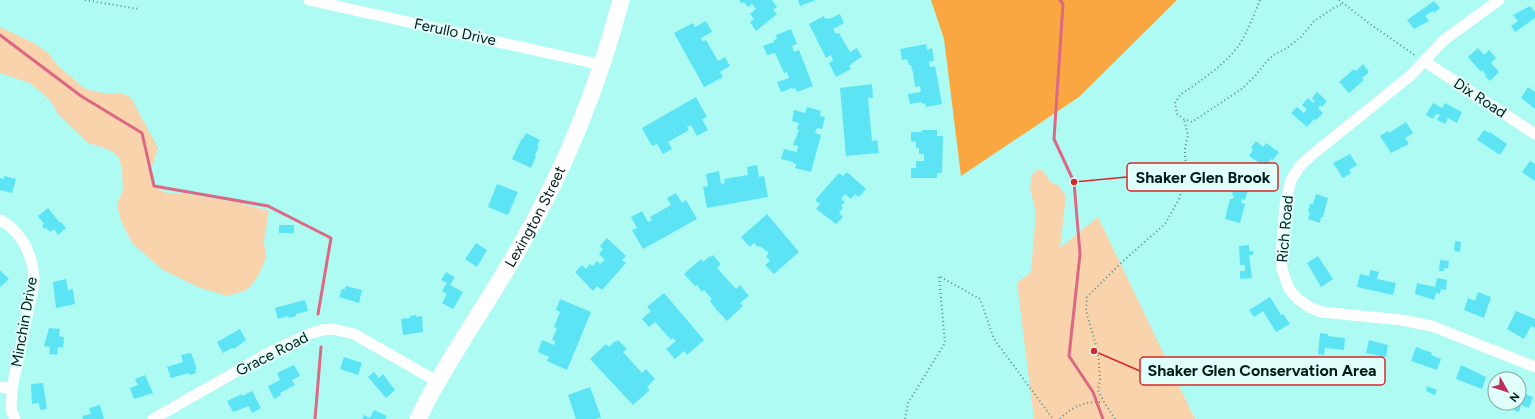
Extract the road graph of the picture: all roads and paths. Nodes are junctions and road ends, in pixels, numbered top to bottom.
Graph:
1 (85, 0) edge
2 (309, 0) edge
3 (621, 0) edge
4 (1260, 0) edge
5 (1339, 0) edge
6 (1499, 0) edge
7 (1344, 3) junction
8 (138, 9) dead end
9 (1424, 61) junction
10 (602, 65) junction
11 (1184, 119) junction
12 (1535, 134) edge
13 (0, 220) edge
14 (1535, 367) edge
15 (438, 382) junction
16 (0, 387) edge
17 (12, 389) junction
18 (1104, 402) junction
19 (15, 419) edge
20 (153, 419) edge
21 (418, 419) edge
22 (904, 419) edge
23 (1053, 419) edge
24 (1060, 419) edge
25 (1115, 419) edge

1 - 8 path
2 - 10 street, Ferullo Drive
3 - 10 main road, Lexington Street
4 - 11 path
5 - 7 path
6 - 9 street, Rich Road
7 - 9 path
7 - 11 path
9 - 12 street, Dix Road
9 - 14 street, Rich Road
10 - 15 main road, Lexington Street
11 - 18 path
13 - 17 street, Minchin Drive
15 - 20 street, Grace Road
15 - 21 main road, Lexington Street
16 - 17 street
17 - 19 street, Minchin Drive
18 - 24 path
18 - 25 path
22 - 23 path

